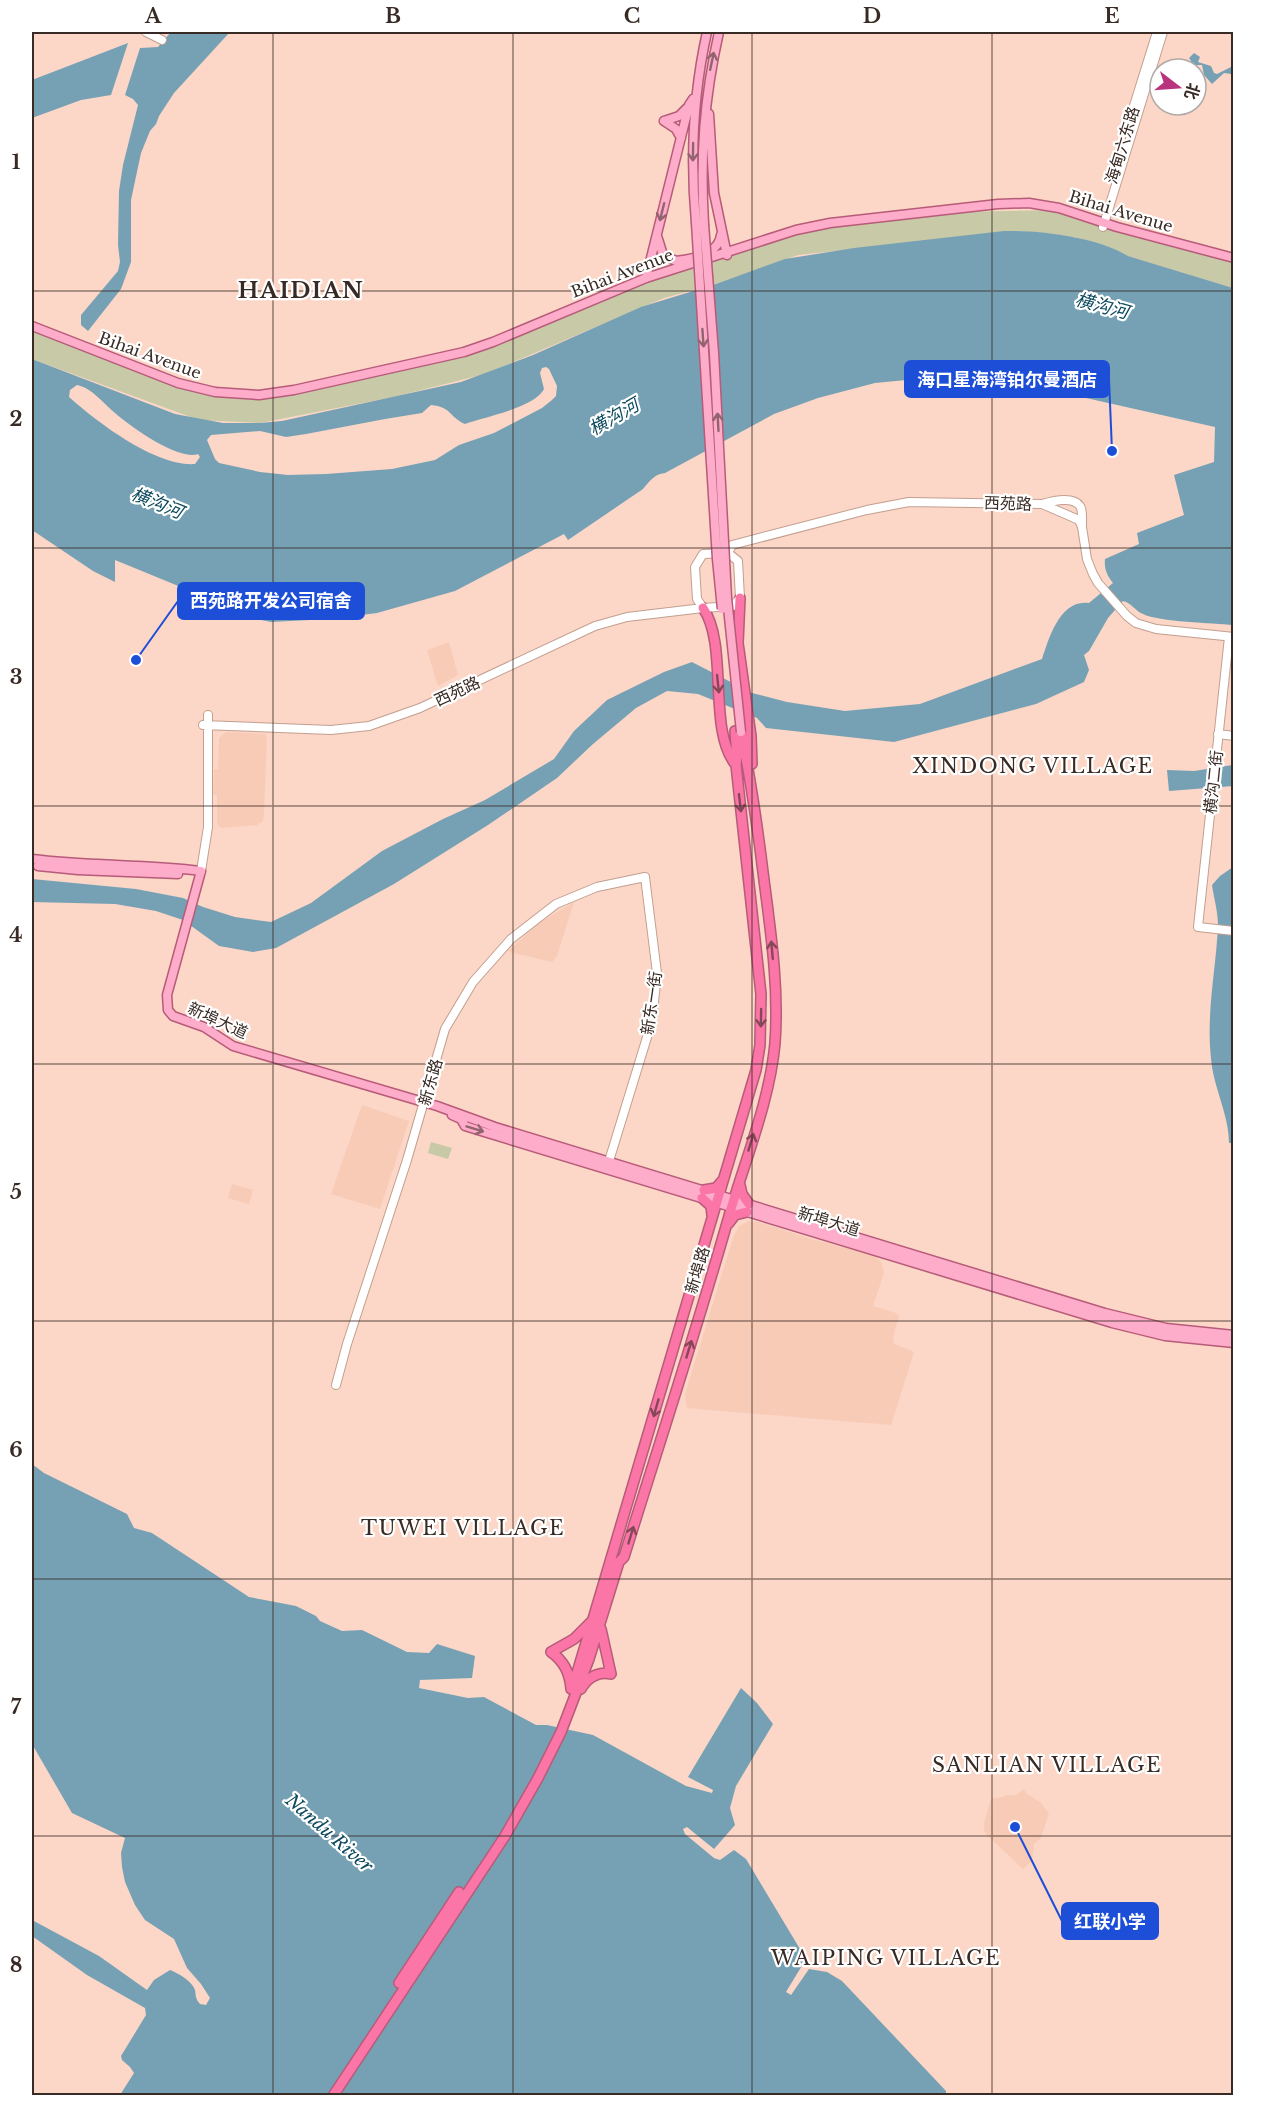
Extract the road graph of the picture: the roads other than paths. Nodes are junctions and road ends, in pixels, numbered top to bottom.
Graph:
1 (146, 32) edge
2 (707, 32) edge
3 (718, 32) edge
4 (1157, 32) edge
5 (1163, 32) edge
6 (162, 40) dead end
7 (708, 85) junction
8 (695, 96) junction
9 (689, 105) junction
10 (681, 138) junction
11 (700, 224) junction
12 (1101, 224) junction
13 (657, 232) junction
14 (721, 233) junction
15 (727, 254) junction
16 (1233, 259) edge
17 (646, 278) junction
18 (32, 328) edge
19 (1042, 504) junction
20 (1082, 527) junction
21 (754, 540) junction
22 (728, 552) junction
23 (738, 561) junction
24 (740, 598) junction
25 (703, 608) junction
26 (1231, 637) edge
27 (738, 731) junction
28 (1218, 734) junction
29 (1233, 736) edge
30 (736, 765) junction
31 (750, 775) junction
32 (32, 859) edge
33 (32, 864) edge
34 (198, 874) junction
35 (645, 877) joint
36 (1233, 931) edge
37 (425, 1104) junction
38 (609, 1161) junction
39 (724, 1178) junction
40 (740, 1180) junction
41 (703, 1194) junction
42 (718, 1199) junction
43 (733, 1203) junction
44 (748, 1208) junction
45 (712, 1220) junction
46 (727, 1226) junction
47 (1233, 1335) edge
48 (1233, 1343) edge
49 (336, 1385) dead end
50 (597, 1621) junction
51 (570, 1701) junction
52 (326, 2096) edge
53 (333, 2096) edge

1 - 6 main road
2 - 8 main road
7 -> 3 main road
4 - 12 main road, 海甸六东路
5 - 12 main road, 海甸六东路
7 - 11 main road
7 - 14 main road
8 - 9 main road
8 -> 11 main road
9 - 10 main road
9 - 10 main road
10 -> 13 main road
11 - 27 main road, bridge
12 - 15 main road, Bihai Avenue
12 - 16 main road, Bihai Avenue
13 - 14 main road
13 - 17 main road
14 - 15 main road
15 - 17 main road, Bihai Avenue
15 - 18 main road, Bihai Avenue
17 - 18 main road, Bihai Avenue
19 - 20 main road, 西苑路
19 - 20 main road
19 - 21 main road, 西苑路
20 - 26 main road
21 - 22 main road, 西苑路
21 - 23 main road
22 - 23 main road
22 - 25 main road, 西苑路
23 - 24 main road
24 - 25 main road, 西苑路
24 - 31 highway
25 -> 30 highway
25 - 34 main road, 西苑路
26 - 28 main road, 横沟二街
27 - 30 highway
27 - 31 highway
28 - 29 main road
28 - 36 main road, 横沟二街
30 -> 39 highway, 新埠路
40 -> 31 highway, 新埠路
32 - 34 main road
33 - 34 main road
34 - 37 main road, 新埠大道
35 - 37 main road, 新东路
35 - 38 main road, 新东一街
37 - 38 main road, 新埠大道
37 -> 41 main road, 新埠大道
37 - 49 main road, 新东路
38 - 41 main road, 新埠大道
39 - 41 highway
39 - 42 highway, 新埠路
40 - 43 highway, 新埠路
40 - 44 highway
41 - 42 main road, 新埠大道
41 - 45 highway
42 - 43 main road, 新埠大道
42 - 45 highway, 新埠路
43 - 44 main road, 新埠大道
43 - 46 highway, 新埠路
44 - 46 highway
44 - 47 main road, 新埠大道
44 - 48 main road, 新埠大道
45 -> 50 highway, 新埠路
50 -> 46 highway, 新埠路
50 - 51 highway, 新埠路
50 - 51 highway
50 - 51 highway
51 - 52 highway
51 - 53 highway

